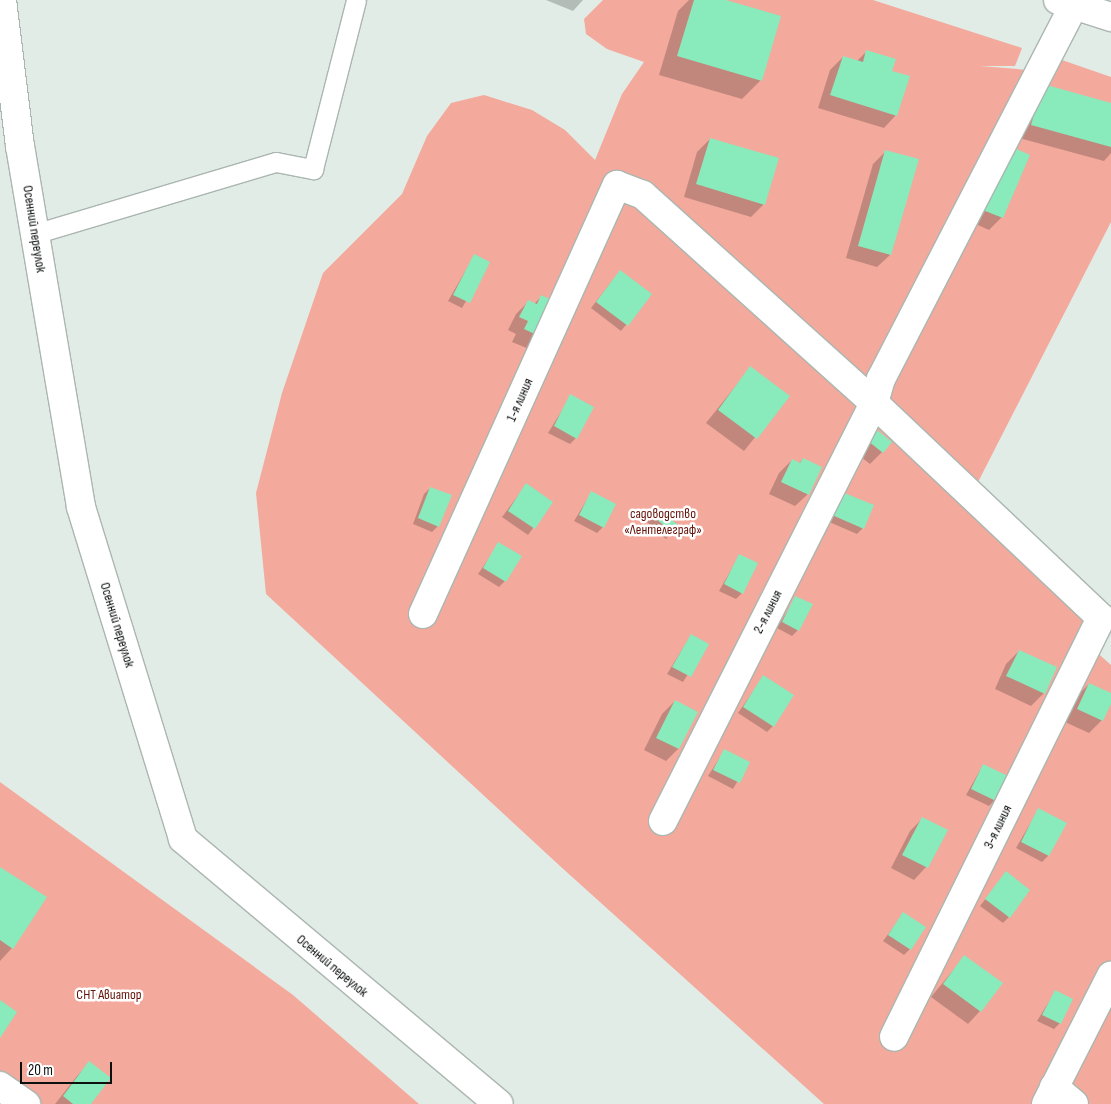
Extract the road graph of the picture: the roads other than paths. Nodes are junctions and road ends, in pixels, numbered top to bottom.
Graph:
1 (2, 0) edge
2 (356, 0) edge
3 (1065, 3) edge
4 (1111, 17) edge
5 (34, 234) junction
6 (874, 403) junction
7 (422, 614) dead end
8 (663, 821) dead end
9 (1111, 976) edge
10 (894, 1037) dead end
11 (0, 1086) edge
12 (1058, 1098) edge
13 (26, 1104) edge
14 (499, 1104) edge

1 - 5 street, Осенний переулок
2 - 5 lane
3 - 4 street
3 - 6 street, 2-я линия
5 - 14 street, Осенний переулок
6 - 7 street, 1-я линия
6 - 8 street, 2-я линия
6 - 10 street, 3-я линия
9 - 12 street
11 - 13 street

